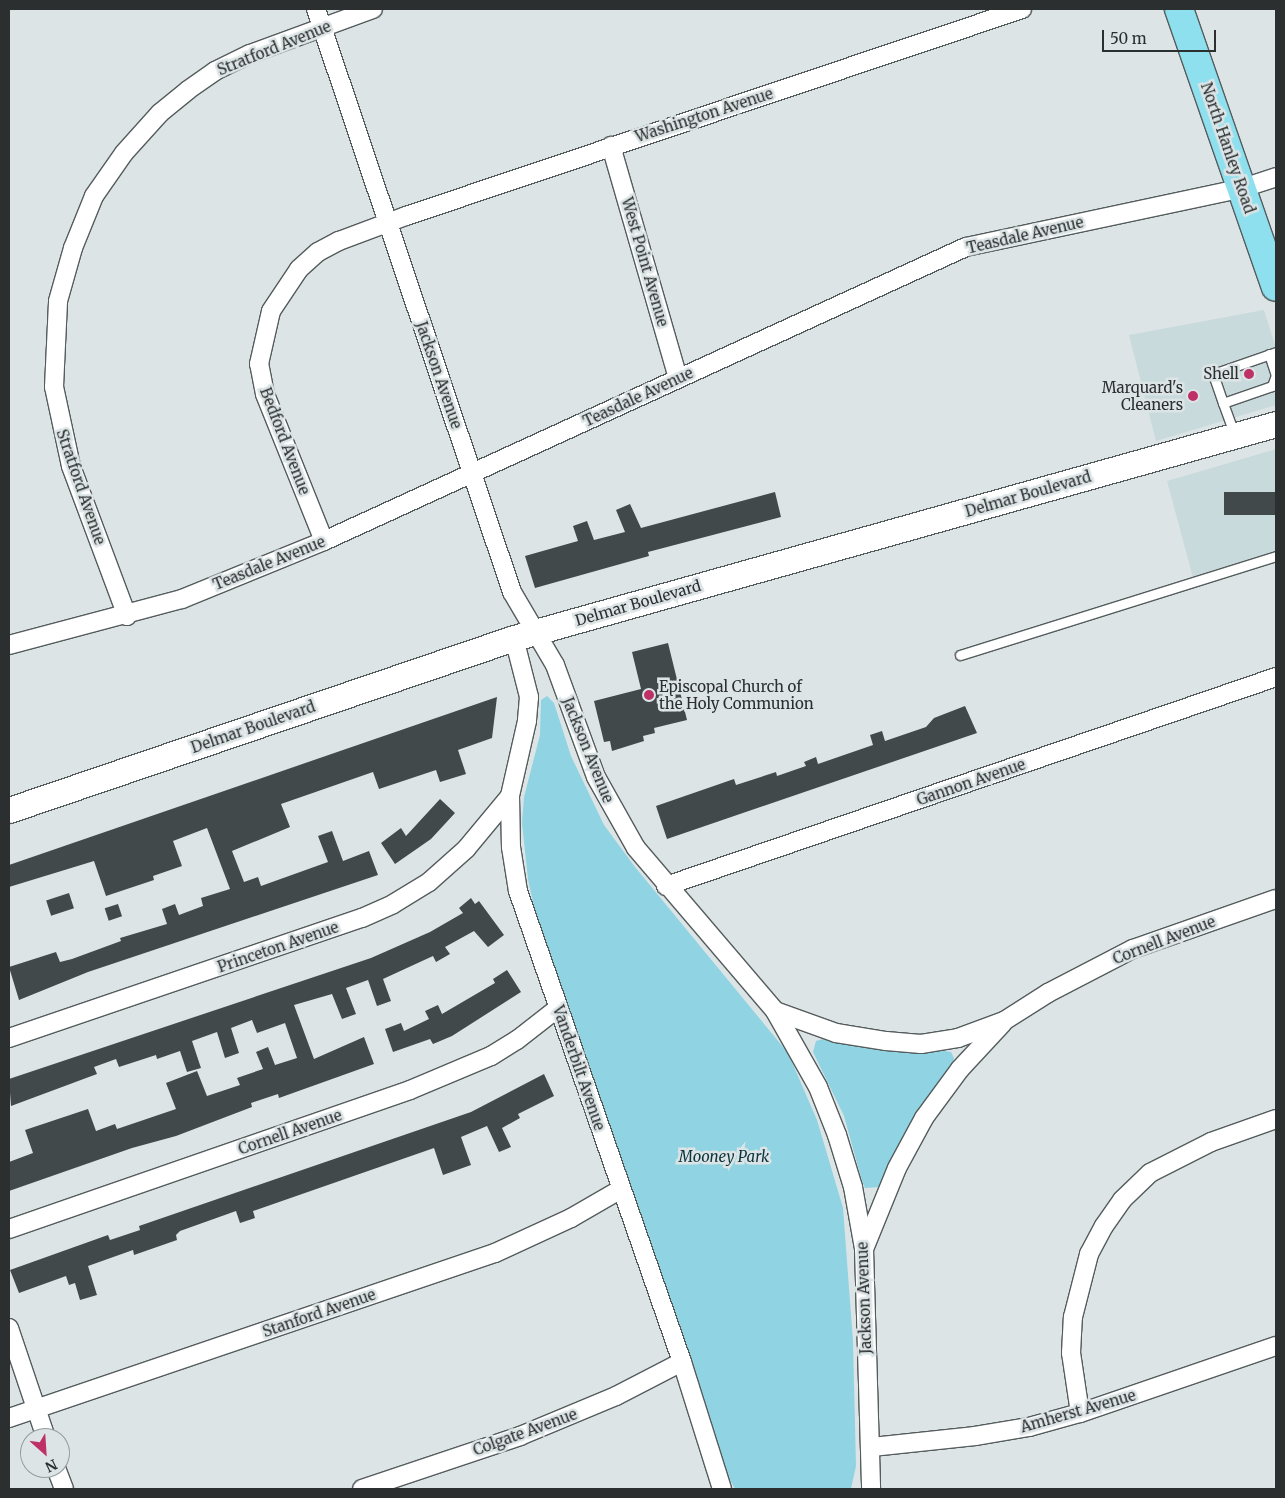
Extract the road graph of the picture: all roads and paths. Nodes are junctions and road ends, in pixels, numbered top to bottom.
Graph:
1 (316, 9) edge
2 (372, 9) edge
3 (1022, 9) edge
4 (1179, 9) edge
5 (322, 28) junction
6 (612, 146) junction
7 (1276, 177) edge
8 (1243, 188) junction
9 (388, 223) junction
10 (1276, 287) edge
11 (1273, 353) edge
12 (678, 378) junction
13 (1223, 403) junction
14 (1276, 424) edge
15 (1235, 436) junction
16 (473, 475) junction
17 (324, 541) junction
18 (1276, 556) edge
19 (127, 616) junction
20 (525, 635) junction
21 (9, 645) edge
22 (960, 655) dead end
23 (1276, 677) edge
24 (510, 796) junction
25 (9, 810) edge
26 (666, 886) junction
27 (1276, 899) edge
28 (558, 1008) junction
29 (775, 1011) junction
30 (1004, 1022) junction
31 (9, 1038) edge
32 (1276, 1120) edge
33 (621, 1189) junction
34 (9, 1229) edge
35 (864, 1249) junction
36 (9, 1328) edge
37 (1276, 1346) edge
38 (682, 1362) junction
39 (36, 1408) junction
40 (1080, 1413) junction
41 (9, 1418) edge
42 (43, 1428) edge
43 (872, 1446) junction
44 (362, 1489) edge
45 (722, 1489) edge
46 (871, 1489) edge

1 - 5 street, Jackson Avenue
2 - 5 street, Stratford Avenue
3 - 6 street, Washington Avenue
4 - 8 main road, North Hanley Road
5 - 9 street, Jackson Avenue
5 - 19 street, Stratford Avenue
6 - 9 street, Washington Avenue
6 - 12 street, West Point Avenue
7 - 8 street, Teasdale Avenue
8 - 10 main road, North Hanley Road
8 - 12 street, Teasdale Avenue
9 - 16 street, Jackson Avenue
9 - 17 street, Bedford Avenue
11 - 13 lane
11 - 13 lane
12 - 16 street, Teasdale Avenue
13 - 15 lane
14 - 15 main road, Delmar Boulevard
15 - 20 main road, Delmar Boulevard
16 - 17 street, Teasdale Avenue
16 - 20 street, Jackson Avenue
17 - 19 street, Teasdale Avenue
18 - 22 lane
19 - 21 street, Teasdale Avenue
20 - 24 street, Vanderbilt Avenue
20 - 25 main road, Delmar Boulevard
20 - 26 street, Jackson Avenue
23 - 26 street, Gannon Avenue
24 - 28 street, Vanderbilt Avenue
24 - 31 street, Princeton Avenue
26 - 29 street, Jackson Avenue
27 - 30 street, Cornell Avenue
28 - 33 street, Vanderbilt Avenue
28 - 34 street, Cornell Avenue
29 - 30 street, Cornell Avenue
29 - 35 street, Jackson Avenue
30 - 35 street, Cornell Avenue
32 - 40 street
33 - 38 street, Vanderbilt Avenue
33 - 39 street, Stanford Avenue
35 - 43 street, Jackson Avenue
36 - 39 street
37 - 40 street, Amherst Avenue
38 - 44 street, Colgate Avenue
38 - 45 street, Vanderbilt Avenue
39 - 41 street, Stanford Avenue
39 - 42 street
40 - 43 street, Amherst Avenue
43 - 46 street, Jackson Avenue

